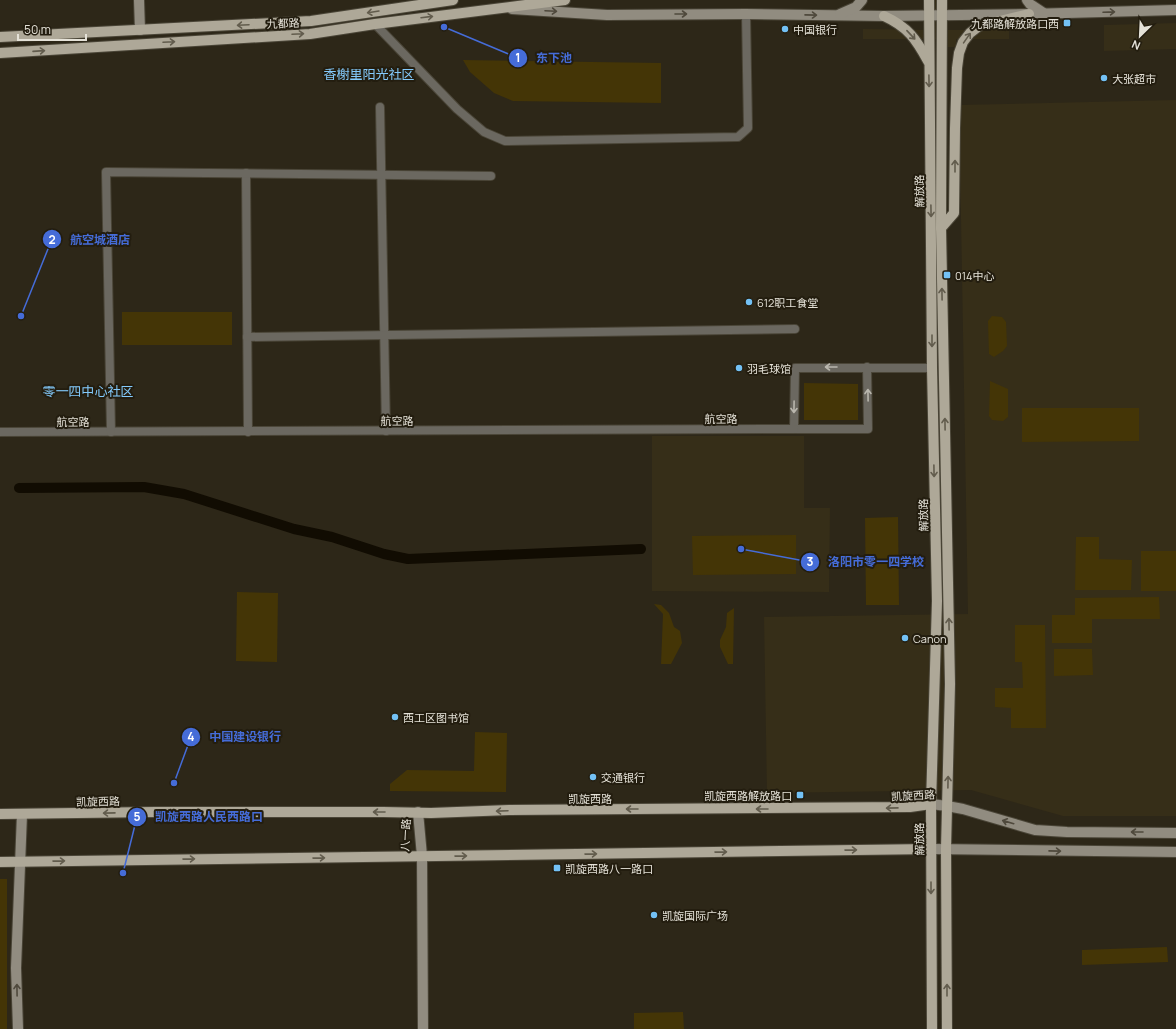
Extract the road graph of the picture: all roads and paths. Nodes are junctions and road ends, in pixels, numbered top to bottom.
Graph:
1 (139, 0) edge
2 (453, 0) edge
3 (565, 0) edge
4 (862, 0) edge
5 (929, 0) edge
6 (942, 0) edge
7 (1027, 0) edge
8 (498, 8) junction
9 (1176, 10) edge
10 (746, 14) junction
11 (1029, 14) junction
12 (1045, 14) junction
13 (837, 16) junction
14 (884, 16) junction
15 (929, 16) junction
16 (942, 16) junction
17 (375, 24) junction
18 (140, 30) junction
19 (0, 37) edge
20 (0, 53) edge
21 (929, 61) junction
22 (380, 107) dead end
23 (246, 174) junction
24 (381, 175) junction
25 (491, 176) dead end
26 (941, 228) junction
27 (795, 328) dead end
28 (384, 335) junction
29 (247, 337) junction
30 (867, 367) junction
31 (932, 368) junction
32 (794, 429) junction
33 (386, 431) junction
34 (0, 432) edge
35 (111, 432) junction
36 (248, 432) junction
37 (931, 804) junction
38 (947, 806) junction
39 (418, 812) junction
40 (0, 814) edge
41 (22, 814) junction
42 (1176, 833) edge
43 (931, 849) junction
44 (946, 849) junction
45 (1176, 852) edge
46 (419, 856) junction
47 (0, 862) edge
48 (20, 862) junction
49 (18, 1029) edge
50 (417, 1029) edge
51 (423, 1029) edge
52 (932, 1029) edge
53 (947, 1029) edge

1 - 18 main road
2 -> 18 main road, 九都路
3 - 8 main road, 九都路
4 - 13 main road
5 - 15 main road, 解放路
6 - 16 main road, 解放路
7 - 12 main road
8 -> 10 main road
17 -> 8 main road, 九都路
12 -> 9 main road
10 -> 13 main road
10 - 17 street
11 - 12 main road
11 - 16 main road
26 -> 11 main road
13 - 14 main road
14 - 15 main road
14 -> 21 main road
15 - 16 main road
15 - 21 main road, 解放路
16 - 26 main road, 解放路
20 -> 17 main road, 九都路
18 - 19 main road, 九都路
21 -> 31 main road, 解放路
22 - 24 street
23 - 24 street
23 - 29 street
23 - 35 street
24 - 25 street
24 - 28 street
38 -> 26 main road, 解放路
27 - 28 street
28 - 29 street
28 - 33 street
29 - 36 street
30 - 31 street
30 -> 32 street
32 -> 30 street, 航空路
31 -> 37 main road, 解放路
32 - 33 street, 航空路
33 - 36 street, 航空路
34 - 35 street, 航空路
35 - 36 street, 航空路
37 - 38 main road, 凯旋西路
37 -> 39 main road, 凯旋西路
37 - 43 main road, 解放路
42 -> 38 main road, 凯旋西路
38 - 44 main road, 解放路
39 -> 41 main road, 凯旋西路
39 - 46 main road, 八一路
40 - 41 main road, 凯旋西路
41 - 48 main road
43 - 44 main road
46 -> 43 main road
43 -> 52 main road, 解放路
44 -> 45 main road
53 -> 44 main road, 解放路
48 -> 46 main road
46 - 50 main road, 八一路
46 - 51 main road, 八一路
47 - 48 main road
49 -> 48 main road

